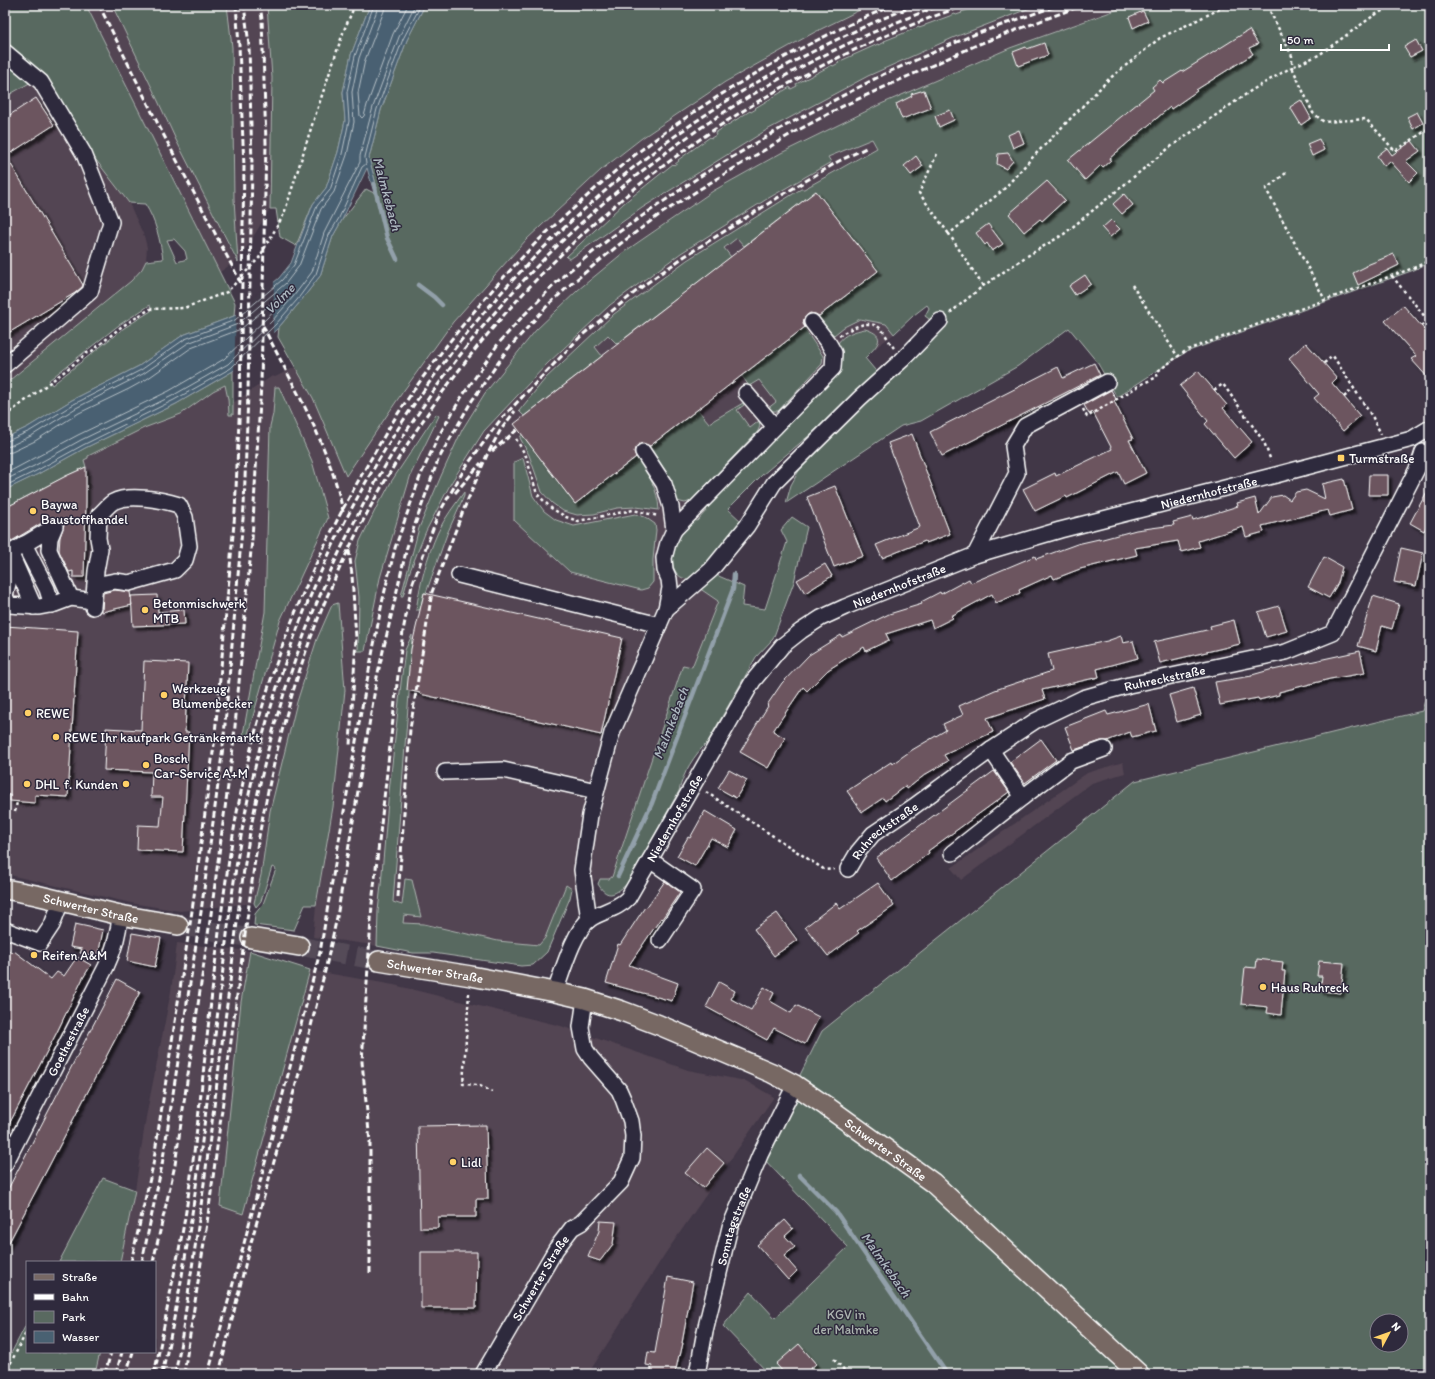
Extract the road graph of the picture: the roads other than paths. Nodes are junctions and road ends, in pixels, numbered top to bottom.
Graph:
1 (5, 52) edge
2 (940, 321) road end
3 (812, 322) dead end
4 (5, 365) edge
5 (1107, 382) dead end
6 (746, 392) dead end
7 (774, 427) junction
8 (1430, 428) edge
9 (1412, 439) junction
10 (643, 452) dead end
11 (1427, 453) edge
12 (674, 530) junction
13 (24, 544) junction
14 (975, 555) junction
15 (7, 556) edge
16 (459, 575) dead end
17 (95, 585) junction
18 (5, 595) edge
19 (83, 602) junction
20 (52, 605) junction
21 (34, 607) junction
22 (666, 609) junction
23 (659, 625) junction
24 (1104, 749) dead end
25 (991, 750) junction
26 (445, 772) dead end
27 (596, 791) junction
28 (1022, 797) junction
29 (952, 852) dead end
30 (650, 860) junction
31 (848, 869) road end
32 (5, 889) edge
33 (61, 901) junction
34 (120, 915) junction
35 (589, 920) junction
36 (178, 926) tunnel mouth
37 (5, 930) edge
38 (251, 938) tunnel mouth
39 (660, 940) dead end
40 (298, 946) tunnel mouth
41 (379, 961) tunnel mouth
42 (555, 992) junction
43 (585, 999) junction
44 (795, 1085) junction
45 (5, 1164) edge
46 (483, 1374) edge
47 (697, 1374) edge
48 (1139, 1374) edge

1 - 4 street
2 - 22 street
3 - 7 street
5 - 14 street
6 - 7 street
7 - 12 street
8 - 9 street, Niedernhofstraße
9 - 11 street
9 - 14 street, Niedernhofstraße
10 - 12 street
11 - 25 street, Ruhreckstraße
12 - 22 street
13 - 15 street
13 - 19 street
13 - 20 street
14 - 30 street, Niedernhofstraße
15 - 18 street
15 - 21 street
16 - 23 street
17 - 17 street
17 - 19 street
18 - 21 street
19 - 20 street
20 - 21 street
22 - 23 street
23 - 27 street
24 - 28 street
25 - 28 street
25 - 31 street, Ruhreckstraße
26 - 27 street
27 - 35 street
28 - 29 street
30 - 35 street, Niedernhofstraße
30 - 39 street
32 - 33 main road, Schwerter Straße
33 - 34 main road, Schwerter Straße
33 - 37 street
34 - 36 main road, Schwerter Straße
34 - 45 street, Goethestraße
35 - 42 street, Niedernhofstraße
38 - 40 main road
41 - 42 main road, Schwerter Straße
42 - 43 main road, Schwerter Straße
43 - 44 main road, Schwerter Straße
43 - 46 street, Schwerter Straße
44 - 47 street, Sonntagstraße
44 - 48 main road, Schwerter Straße

